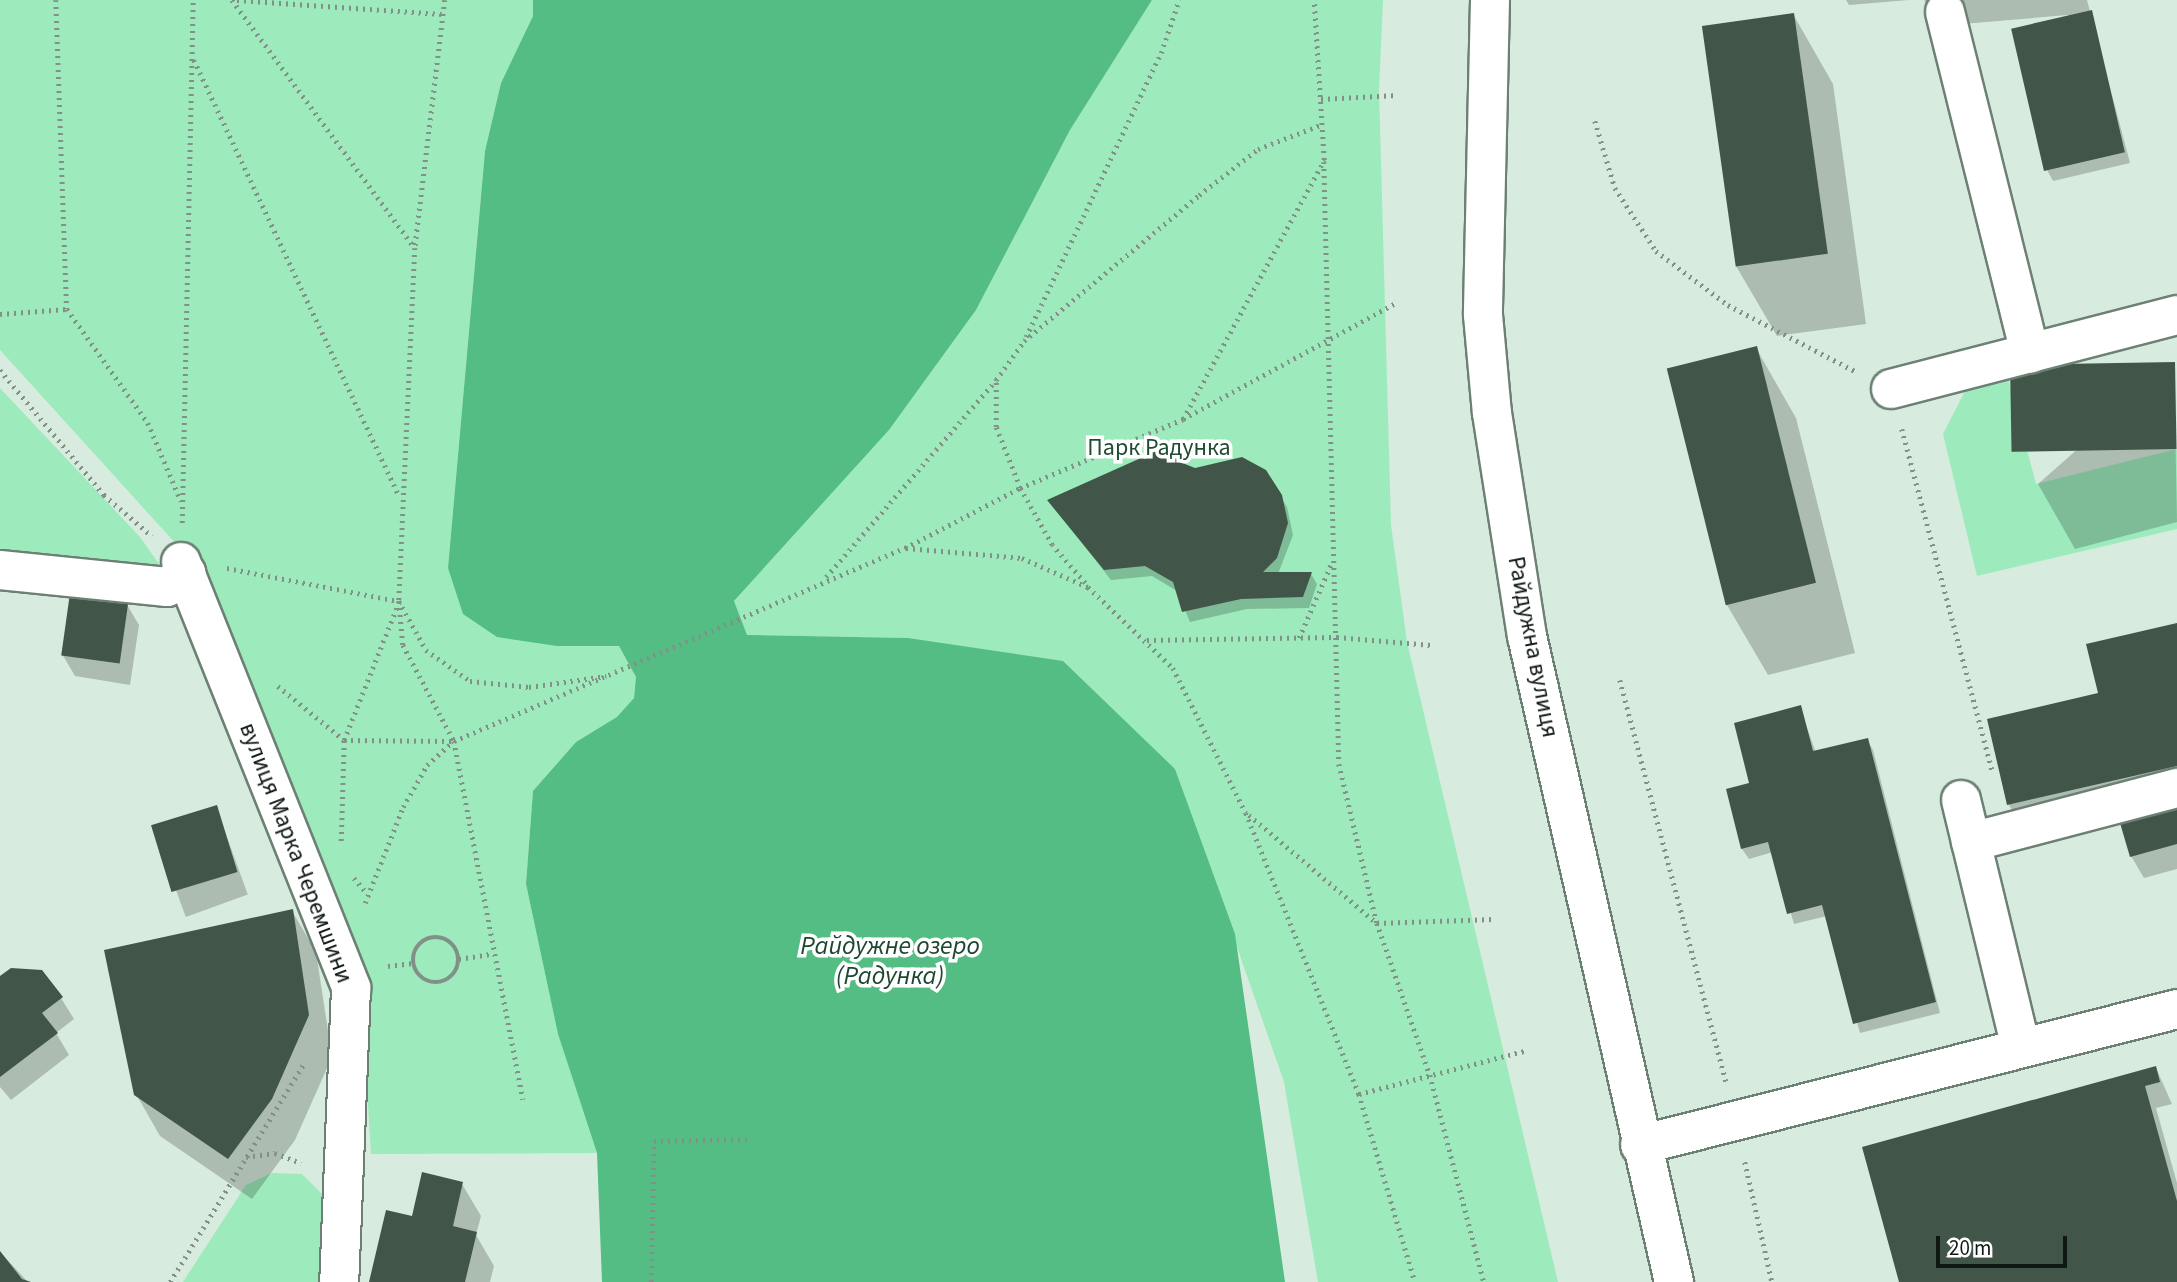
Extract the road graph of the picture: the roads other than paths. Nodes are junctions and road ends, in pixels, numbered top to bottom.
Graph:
1 (1490, 0) edge
2 (1945, 12) dead end
3 (2177, 315) edge
4 (2030, 354) junction
5 (1891, 389) road end
6 (0, 570) edge
7 (2177, 788) edge
8 (1961, 800) road end
9 (1971, 842) junction
10 (2177, 1009) edge
11 (2021, 1048) junction
12 (1640, 1145) junction
13 (339, 1282) edge
14 (1674, 1282) edge

1 - 12 street, Райдужна вулиця
2 - 4 street
3 - 4 street
4 - 5 street
6 - 13 street, вулиця Марка Черемшини
7 - 9 street
8 - 9 street
9 - 11 street
10 - 11 street
11 - 12 street
12 - 14 street, Райдужна вулиця

